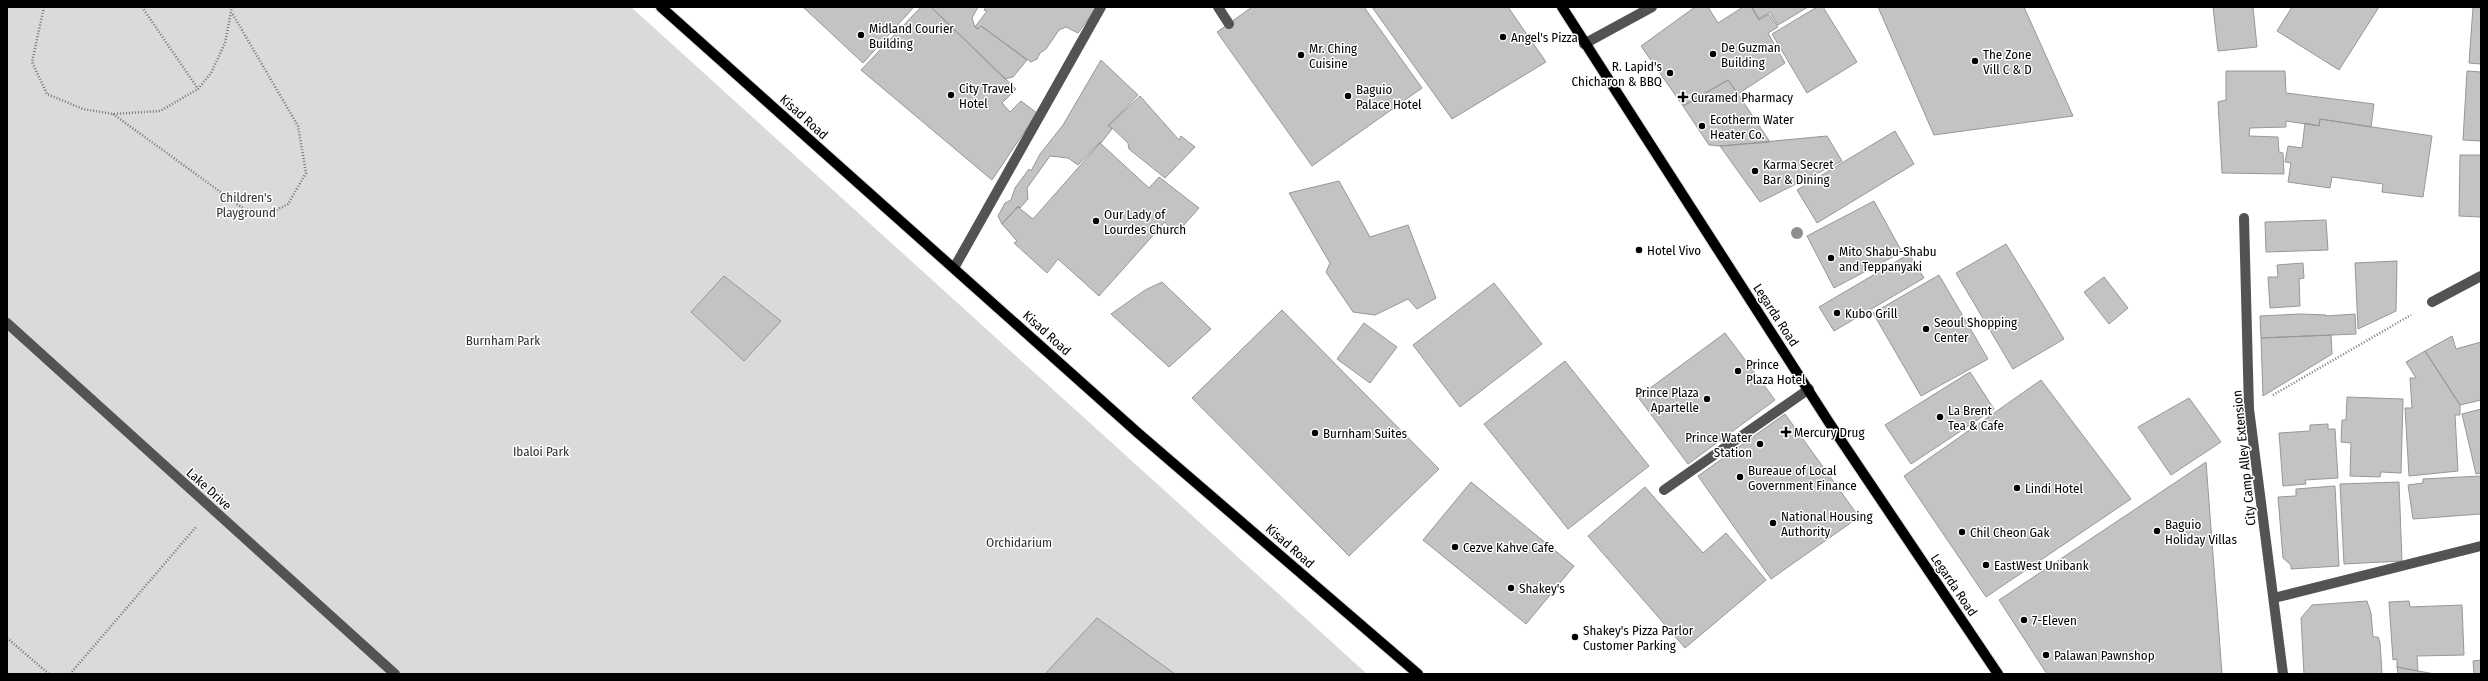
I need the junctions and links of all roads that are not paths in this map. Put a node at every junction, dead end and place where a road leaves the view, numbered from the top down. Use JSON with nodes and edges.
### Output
{"nodes":[{"id":1,"x":661,"y":7,"type":"edge"},
{"id":2,"x":1101,"y":7,"type":"edge"},
{"id":3,"x":1218,"y":7,"type":"edge"},
{"id":4,"x":1562,"y":7,"type":"edge"},
{"id":5,"x":1652,"y":7,"type":"edge"},
{"id":6,"x":1229,"y":24,"type":"dead end"},
{"id":7,"x":1584,"y":44,"type":"junction"},
{"id":8,"x":2244,"y":218,"type":"dead end"},
{"id":9,"x":954,"y":268,"type":"junction"},
{"id":10,"x":2481,"y":276,"type":"edge"},
{"id":11,"x":2432,"y":302,"type":"road end"},
{"id":12,"x":7,"y":323,"type":"edge"},
{"id":13,"x":1809,"y":390,"type":"junction"},
{"id":14,"x":1664,"y":490,"type":"dead end"},
{"id":15,"x":2481,"y":546,"type":"edge"},
{"id":16,"x":2274,"y":598,"type":"junction"},
{"id":17,"x":394,"y":674,"type":"edge"},
{"id":18,"x":1418,"y":674,"type":"edge"},
{"id":19,"x":1998,"y":674,"type":"edge"},
{"id":20,"x":2283,"y":674,"type":"edge"}],
"edges":[{"from":1,"to":9,"type":"main road","name":"Kisad Road"},
{"from":2,"to":9,"type":"street"},
{"from":3,"to":6,"type":"street"},
{"from":4,"to":7,"type":"main road","name":"Legarda Road"},
{"from":5,"to":7,"type":"street"},
{"from":7,"to":13,"type":"main road","name":"Legarda Road"},
{"from":8,"to":16,"type":"street","name":"City Camp Alley Extension"},
{"from":9,"to":18,"type":"main road","name":"Kisad Road"},
{"from":10,"to":11,"type":"street"},
{"from":12,"to":17,"type":"street","name":"Lake Drive"},
{"from":13,"to":14,"type":"street"},
{"from":13,"to":19,"type":"main road","name":"Legarda Road"},
{"from":15,"to":16,"type":"street"},
{"from":16,"to":20,"type":"street","name":"City Camp Alley Extension"}]}
